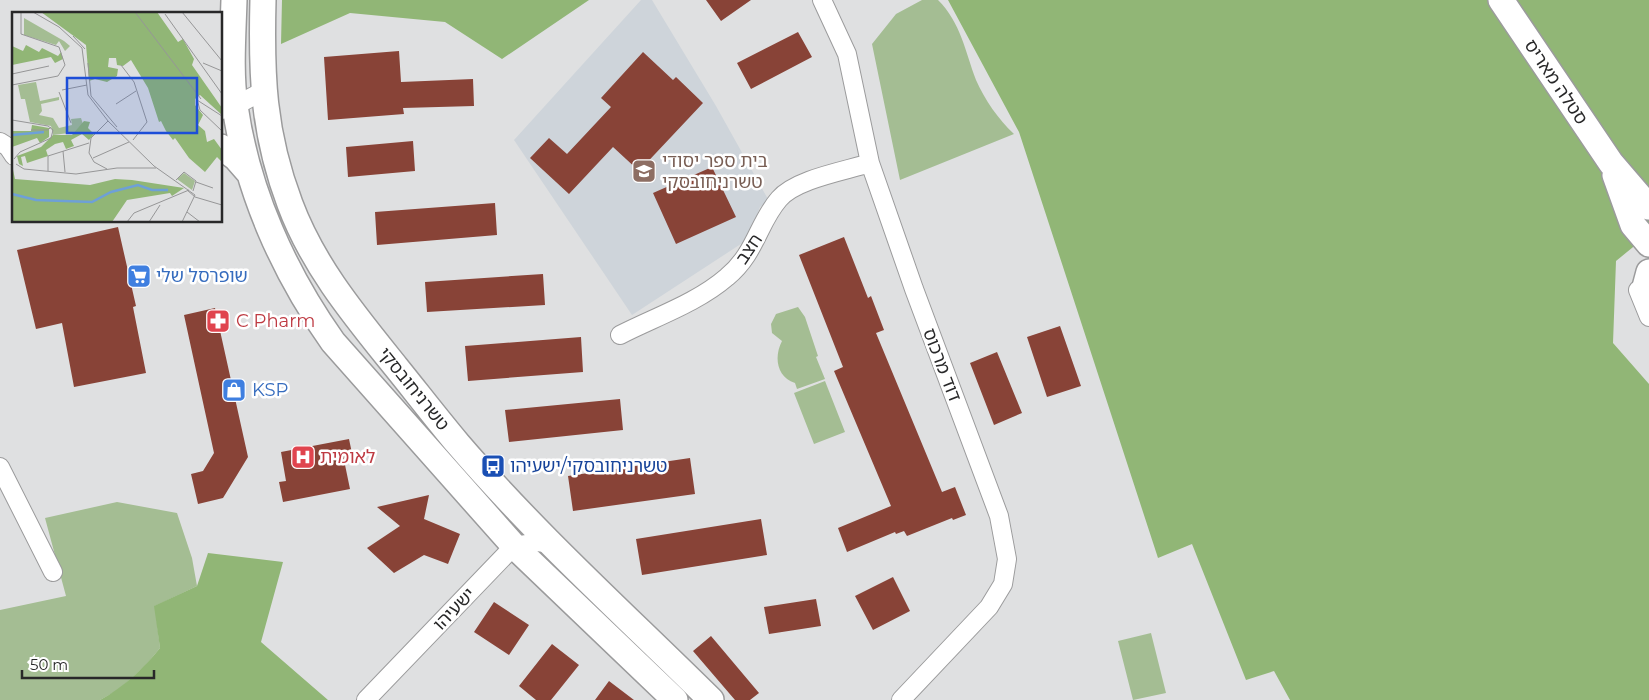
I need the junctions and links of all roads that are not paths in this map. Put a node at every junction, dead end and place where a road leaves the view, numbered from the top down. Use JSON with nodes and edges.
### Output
{"nodes":[{"id":1,"x":262,"y":0,"type":"edge"},
{"id":2,"x":822,"y":0,"type":"edge"},
{"id":3,"x":1500,"y":0,"type":"edge"},
{"id":4,"x":234,"y":4,"type":"edge"},
{"id":5,"x":222,"y":45,"type":"edge"},
{"id":6,"x":263,"y":91,"type":"junction"},
{"id":7,"x":228,"y":99,"type":"edge"},
{"id":8,"x":0,"y":142,"type":"edge"},
{"id":9,"x":222,"y":148,"type":"edge"},
{"id":10,"x":12,"y":153,"type":"edge"},
{"id":11,"x":870,"y":163,"type":"junction"},
{"id":12,"x":1611,"y":163,"type":"junction"},
{"id":13,"x":252,"y":178,"type":"junction"},
{"id":14,"x":1649,"y":207,"type":"edge"},
{"id":15,"x":1649,"y":244,"type":"edge"},
{"id":16,"x":1649,"y":272,"type":"edge"},
{"id":17,"x":1649,"y":299,"type":"edge"},
{"id":18,"x":1649,"y":317,"type":"edge"},
{"id":19,"x":620,"y":335,"type":"dead end"},
{"id":20,"x":0,"y":467,"type":"edge"},
{"id":21,"x":554,"y":544,"type":"junction"},
{"id":22,"x":514,"y":546,"type":"junction"},
{"id":23,"x":53,"y":572,"type":"dead end"},
{"id":24,"x":366,"y":700,"type":"edge"},
{"id":25,"x":675,"y":700,"type":"edge"},
{"id":26,"x":711,"y":700,"type":"edge"},
{"id":27,"x":901,"y":700,"type":"edge"}],
"edges":[{"from":1,"to":6,"type":"street","name":"טשרניחובסקי"},
{"from":2,"to":11,"type":"street","name":"דוד מרכוס"},
{"from":3,"to":12,"type":"street","name":"סטלה מאריס"},
{"from":4,"to":5,"type":"street"},
{"from":4,"to":7,"type":"street","name":"טשרניחובסקי"},
{"from":6,"to":7,"type":"street"},
{"from":6,"to":21,"type":"street","name":"טשרניחובסקי"},
{"from":7,"to":13,"type":"street","name":"טשרניחובסקי"},
{"from":8,"to":10,"type":"street"},
{"from":9,"to":13,"type":"street"},
{"from":11,"to":19,"type":"street","name":"חצב"},
{"from":11,"to":27,"type":"street","name":"דוד מרכוס"},
{"from":12,"to":14,"type":"street","name":"סטלה מאריס"},
{"from":12,"to":15,"type":"street","name":"סטלה מאריס"},
{"from":13,"to":22,"type":"street","name":"טשרניחובסקי"},
{"from":16,"to":17,"type":"street"},
{"from":16,"to":18,"type":"street"},
{"from":20,"to":23,"type":"street"},
{"from":21,"to":22,"type":"street"},
{"from":21,"to":26,"type":"street","name":"טשרניחובסקי"},
{"from":22,"to":24,"type":"street","name":"ישעיהו"},
{"from":22,"to":25,"type":"street","name":"טשרניחובסקי"}]}
